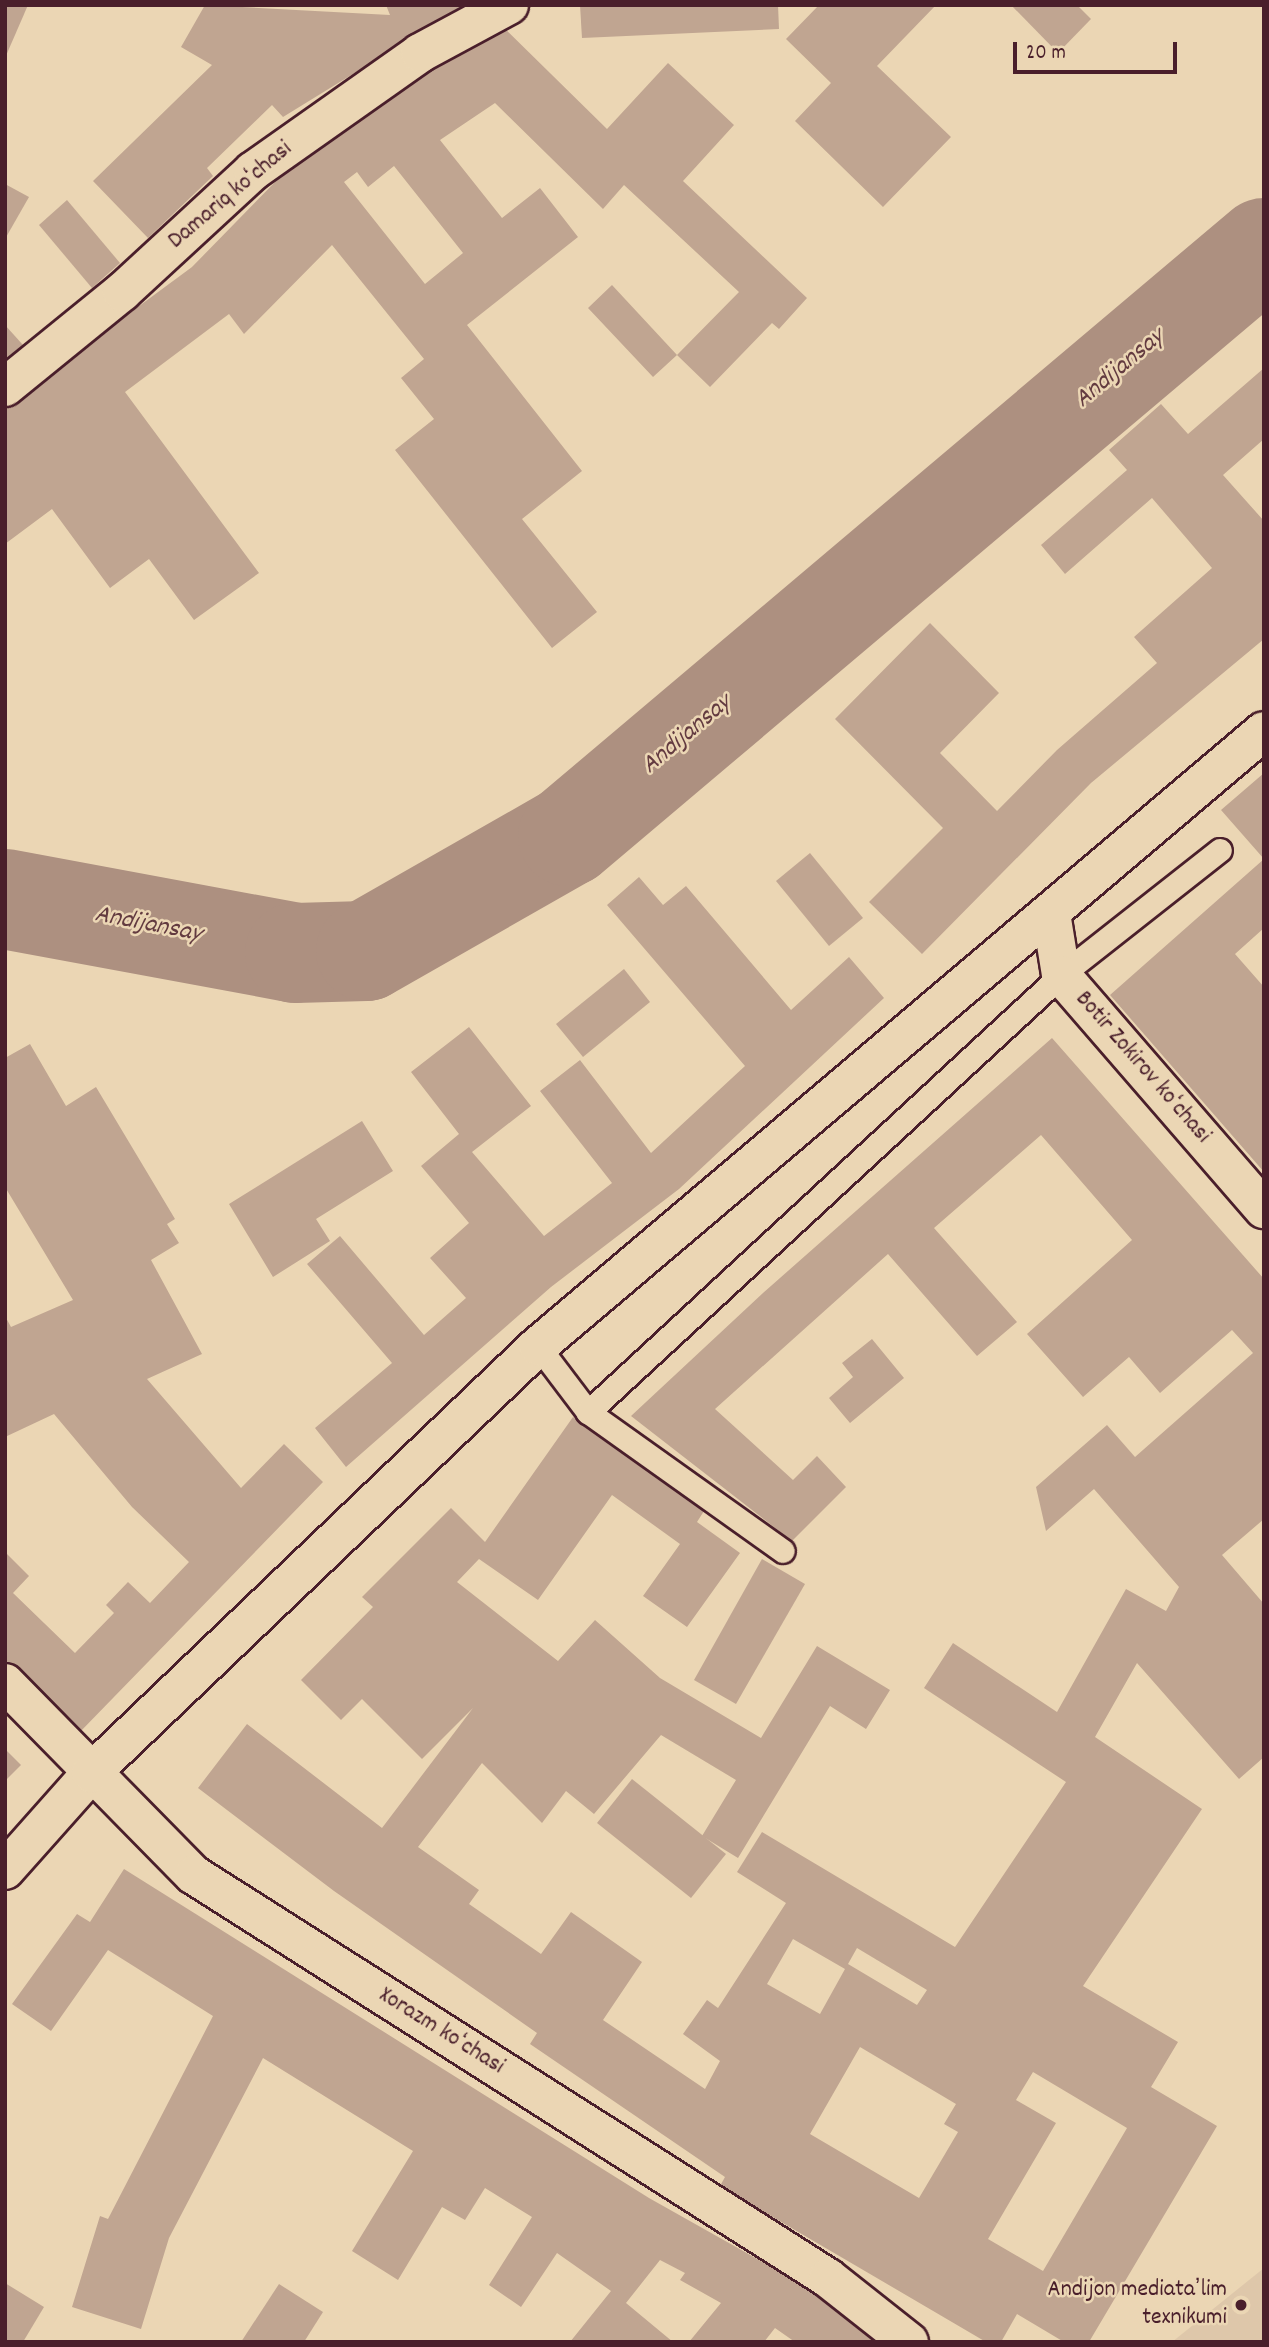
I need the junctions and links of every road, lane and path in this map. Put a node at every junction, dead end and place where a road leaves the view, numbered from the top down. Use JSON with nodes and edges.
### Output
{"nodes":[{"id":1,"x":509,"y":5,"type":"edge"},
{"id":2,"x":5,"y":387,"type":"edge"},
{"id":3,"x":1264,"y":731,"type":"edge"},
{"id":4,"x":1220,"y":850,"type":"dead end"},
{"id":5,"x":1051,"y":913,"type":"junction"},
{"id":6,"x":1061,"y":975,"type":"junction"},
{"id":7,"x":1264,"y":1209,"type":"edge"},
{"id":8,"x":538,"y":1346,"type":"junction"},
{"id":9,"x":588,"y":1412,"type":"junction"},
{"id":10,"x":783,"y":1551,"type":"dead end"},
{"id":11,"x":5,"y":1682,"type":"edge"},
{"id":12,"x":91,"y":1773,"type":"junction"},
{"id":13,"x":5,"y":1870,"type":"edge"},
{"id":14,"x":909,"y":2342,"type":"edge"}],
"edges":[{"from":1,"to":2,"type":"street","name":"Damariq koʻchasi"},
{"from":3,"to":5,"type":"street"},
{"from":4,"to":6,"type":"lane"},
{"from":5,"to":6,"type":"street","name":"Botir Zokirov koʻchasi"},
{"from":5,"to":8,"type":"street"},
{"from":6,"to":7,"type":"street","name":"Botir Zokirov koʻchasi"},
{"from":6,"to":9,"type":"lane"},
{"from":8,"to":9,"type":"lane"},
{"from":8,"to":12,"type":"street"},
{"from":9,"to":10,"type":"lane"},
{"from":11,"to":12,"type":"street","name":"Xorazm koʻchasi"},
{"from":12,"to":13,"type":"street"},
{"from":12,"to":14,"type":"street","name":"Xorazm koʻchasi"}]}
